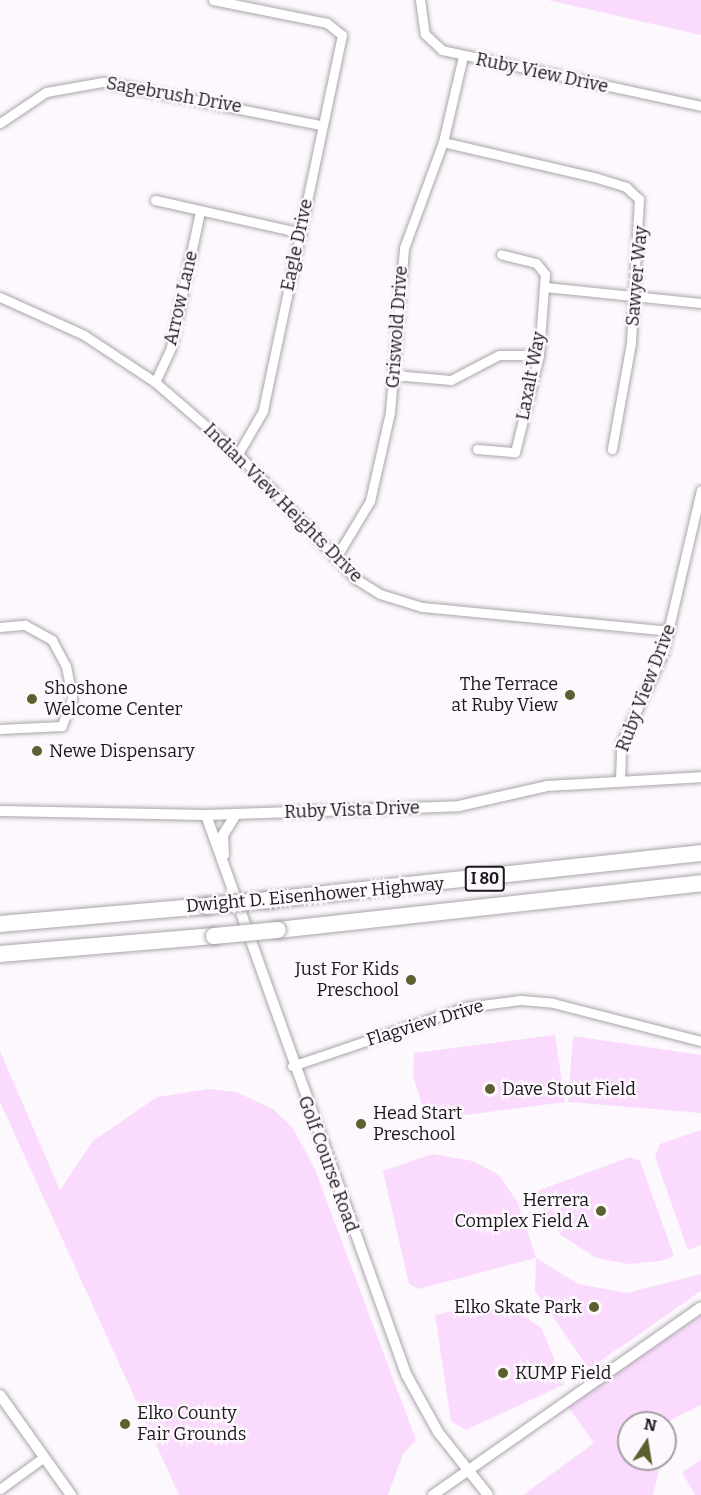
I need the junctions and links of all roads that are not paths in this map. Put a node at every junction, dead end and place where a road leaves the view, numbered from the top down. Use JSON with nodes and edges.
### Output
{"nodes":[{"id":1,"x":213,"y":0,"type":"edge"},
{"id":2,"x":420,"y":0,"type":"edge"},
{"id":3,"x":464,"y":56,"type":"junction"},
{"id":4,"x":701,"y":106,"type":"edge"},
{"id":5,"x":0,"y":123,"type":"edge"},
{"id":6,"x":321,"y":125,"type":"junction"},
{"id":7,"x":443,"y":142,"type":"junction"},
{"id":8,"x":155,"y":200,"type":"dead end"},
{"id":9,"x":200,"y":212,"type":"junction"},
{"id":10,"x":301,"y":233,"type":"junction"},
{"id":11,"x":501,"y":254,"type":"dead end"},
{"id":12,"x":545,"y":287,"type":"junction"},
{"id":13,"x":0,"y":297,"type":"edge"},
{"id":14,"x":635,"y":297,"type":"junction"},
{"id":15,"x":701,"y":303,"type":"edge"},
{"id":16,"x":539,"y":355,"type":"junction"},
{"id":17,"x":394,"y":375,"type":"junction"},
{"id":18,"x":155,"y":382,"type":"junction"},
{"id":19,"x":477,"y":449,"type":"dead end"},
{"id":20,"x":612,"y":449,"type":"dead end"},
{"id":21,"x":238,"y":454,"type":"junction"},
{"id":22,"x":701,"y":490,"type":"edge"},
{"id":23,"x":335,"y":559,"type":"junction"},
{"id":24,"x":0,"y":627,"type":"edge"},
{"id":25,"x":669,"y":631,"type":"junction"},
{"id":26,"x":0,"y":729,"type":"edge"},
{"id":27,"x":701,"y":777,"type":"edge"},
{"id":28,"x":620,"y":780,"type":"junction"},
{"id":29,"x":0,"y":811,"type":"edge"},
{"id":30,"x":236,"y":814,"type":"junction"},
{"id":31,"x":206,"y":815,"type":"junction"},
{"id":32,"x":701,"y":853,"type":"edge"},
{"id":33,"x":701,"y":883,"type":"edge"},
{"id":34,"x":231,"y":894,"type":"junction"},
{"id":35,"x":0,"y":924,"type":"edge"},
{"id":36,"x":0,"y":954,"type":"edge"},
{"id":37,"x":701,"y":1041,"type":"edge"},
{"id":38,"x":292,"y":1066,"type":"junction"},
{"id":39,"x":701,"y":1307,"type":"edge"},
{"id":40,"x":0,"y":1395,"type":"edge"},
{"id":41,"x":44,"y":1457,"type":"junction"},
{"id":42,"x":468,"y":1469,"type":"junction"},
{"id":43,"x":0,"y":1489,"type":"edge"},
{"id":44,"x":71,"y":1495,"type":"edge"},
{"id":45,"x":433,"y":1495,"type":"edge"},
{"id":46,"x":488,"y":1495,"type":"edge"}],
"edges":[{"from":1,"to":6,"type":"street","name":"Eagle Drive"},
{"from":2,"to":3,"type":"street","name":"Ruby View Drive"},
{"from":3,"to":4,"type":"street","name":"Ruby View Drive"},
{"from":3,"to":7,"type":"street","name":"Griswold Drive"},
{"from":5,"to":6,"type":"street","name":"Sagebrush Drive"},
{"from":6,"to":10,"type":"street","name":"Eagle Drive"},
{"from":7,"to":14,"type":"street","name":"Sawyer Way"},
{"from":7,"to":17,"type":"street","name":"Griswold Drive"},
{"from":8,"to":9,"type":"street"},
{"from":9,"to":10,"type":"street"},
{"from":9,"to":18,"type":"street","name":"Arrow Lane"},
{"from":10,"to":21,"type":"street","name":"Eagle Drive"},
{"from":11,"to":12,"type":"street"},
{"from":12,"to":14,"type":"street"},
{"from":12,"to":16,"type":"street","name":"Laxalt Way"},
{"from":13,"to":18,"type":"street","name":"Indian View Heights Drive"},
{"from":14,"to":15,"type":"street"},
{"from":14,"to":20,"type":"street","name":"Sawyer Way"},
{"from":16,"to":17,"type":"street"},
{"from":16,"to":19,"type":"street","name":"Laxalt Way"},
{"from":17,"to":23,"type":"street","name":"Griswold Drive"},
{"from":18,"to":21,"type":"street","name":"Indian View Heights Drive"},
{"from":21,"to":23,"type":"street","name":"Indian View Heights Drive"},
{"from":22,"to":25,"type":"street","name":"Ruby View Drive"},
{"from":23,"to":25,"type":"street","name":"Indian View Heights Drive"},
{"from":24,"to":26,"type":"street"},
{"from":25,"to":28,"type":"street","name":"Ruby View Drive"},
{"from":27,"to":28,"type":"street","name":"Ruby Vista Drive"},
{"from":28,"to":30,"type":"street","name":"Ruby Vista Drive"},
{"from":29,"to":31,"type":"street","name":"Ruby Vista Drive"},
{"from":30,"to":31,"type":"street","name":"Ruby Vista Drive"},
{"from":30,"to":34,"type":"street"},
{"from":31,"to":34,"type":"street","name":"Golf Course Road"},
{"from":32,"to":35,"type":"highway","name":"Dwight D. Eisenhower Highway","number":"I 80","bridge":true},
{"from":33,"to":36,"type":"highway","name":"Dwight D. Eisenhower Highway","number":"I 80","bridge":true},
{"from":34,"to":38,"type":"street","name":"Golf Course Road"},
{"from":37,"to":38,"type":"street","name":"Flagview Drive"},
{"from":38,"to":42,"type":"street","name":"Golf Course Road"},
{"from":39,"to":42,"type":"street"},
{"from":40,"to":41,"type":"street"},
{"from":41,"to":43,"type":"street"},
{"from":41,"to":44,"type":"street"},
{"from":42,"to":45,"type":"street"},
{"from":42,"to":46,"type":"street","name":"Golf Course Road"}]}
